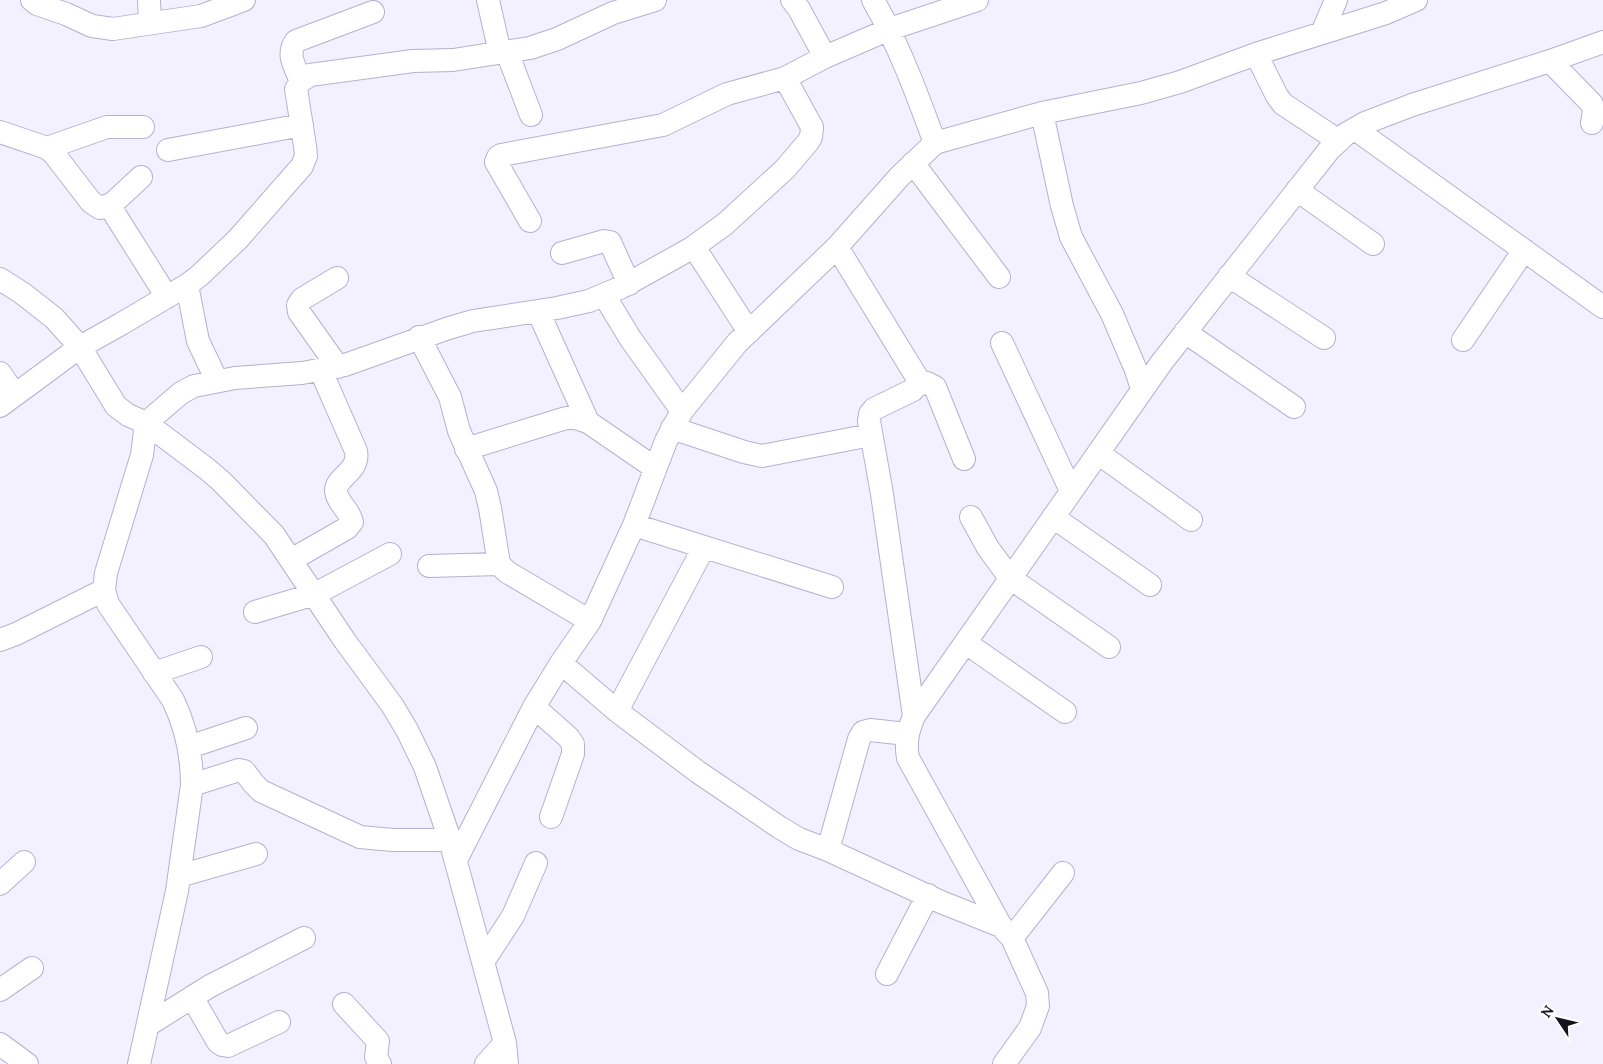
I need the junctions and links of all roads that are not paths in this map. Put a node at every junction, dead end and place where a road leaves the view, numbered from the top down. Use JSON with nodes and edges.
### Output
{"nodes":[{"id":1,"x":32,"y":0,"type":"edge"},
{"id":2,"x":149,"y":0,"type":"edge"},
{"id":3,"x":244,"y":0,"type":"edge"},
{"id":4,"x":488,"y":0,"type":"edge"},
{"id":5,"x":655,"y":0,"type":"edge"},
{"id":6,"x":792,"y":0,"type":"edge"},
{"id":7,"x":873,"y":0,"type":"edge"},
{"id":8,"x":977,"y":0,"type":"edge"},
{"id":9,"x":1336,"y":0,"type":"edge"},
{"id":10,"x":1416,"y":0,"type":"edge"},
{"id":11,"x":373,"y":12,"type":"dead end"},
{"id":12,"x":150,"y":23,"type":"junction"},
{"id":13,"x":890,"y":29,"type":"junction"},
{"id":14,"x":1322,"y":33,"type":"junction"},
{"id":15,"x":1603,"y":42,"type":"edge"},
{"id":16,"x":504,"y":53,"type":"junction"},
{"id":17,"x":1256,"y":54,"type":"junction"},
{"id":18,"x":825,"y":57,"type":"junction"},
{"id":19,"x":1550,"y":61,"type":"junction"},
{"id":20,"x":785,"y":78,"type":"junction"},
{"id":21,"x":301,"y":80,"type":"junction"},
{"id":22,"x":1042,"y":113,"type":"junction"},
{"id":23,"x":531,"y":115,"type":"dead end"},
{"id":24,"x":1592,"y":123,"type":"dead end"},
{"id":25,"x":302,"y":125,"type":"junction"},
{"id":26,"x":142,"y":127,"type":"dead end"},
{"id":27,"x":0,"y":132,"type":"edge"},
{"id":28,"x":1347,"y":135,"type":"junction"},
{"id":29,"x":935,"y":143,"type":"junction"},
{"id":30,"x":47,"y":148,"type":"junction"},
{"id":31,"x":168,"y":150,"type":"dead end"},
{"id":32,"x":913,"y":163,"type":"junction"},
{"id":33,"x":141,"y":177,"type":"dead end"},
{"id":34,"x":1297,"y":190,"type":"junction"},
{"id":35,"x":109,"y":205,"type":"junction"},
{"id":36,"x":530,"y":221,"type":"dead end"},
{"id":37,"x":1373,"y":244,"type":"dead end"},
{"id":38,"x":694,"y":247,"type":"junction"},
{"id":39,"x":837,"y":247,"type":"junction"},
{"id":40,"x":1524,"y":250,"type":"junction"},
{"id":41,"x":562,"y":253,"type":"dead end"},
{"id":42,"x":1229,"y":276,"type":"junction"},
{"id":43,"x":999,"y":277,"type":"dead end"},
{"id":44,"x":337,"y":278,"type":"dead end"},
{"id":45,"x":0,"y":279,"type":"edge"},
{"id":46,"x":188,"y":284,"type":"junction"},
{"id":47,"x":629,"y":284,"type":"junction"},
{"id":48,"x":604,"y":295,"type":"junction"},
{"id":49,"x":167,"y":297,"type":"junction"},
{"id":50,"x":1603,"y":307,"type":"edge"},
{"id":51,"x":538,"y":311,"type":"junction"},
{"id":52,"x":749,"y":332,"type":"junction"},
{"id":53,"x":1185,"y":332,"type":"junction"},
{"id":54,"x":419,"y":338,"type":"junction"},
{"id":55,"x":1324,"y":338,"type":"dead end"},
{"id":56,"x":1463,"y":340,"type":"dead end"},
{"id":57,"x":1002,"y":344,"type":"dead end"},
{"id":58,"x":80,"y":347,"type":"junction"},
{"id":59,"x":330,"y":369,"type":"junction"},
{"id":60,"x":0,"y":373,"type":"edge"},
{"id":61,"x":217,"y":381,"type":"junction"},
{"id":62,"x":917,"y":385,"type":"junction"},
{"id":63,"x":1142,"y":389,"type":"junction"},
{"id":64,"x":8,"y":401,"type":"edge"},
{"id":65,"x":1294,"y":406,"type":"dead end"},
{"id":66,"x":677,"y":420,"type":"junction"},
{"id":67,"x":588,"y":422,"type":"junction"},
{"id":68,"x":146,"y":423,"type":"junction"},
{"id":69,"x":871,"y":435,"type":"junction"},
{"id":70,"x":466,"y":449,"type":"junction"},
{"id":71,"x":1098,"y":452,"type":"junction"},
{"id":72,"x":964,"y":459,"type":"dead end"},
{"id":73,"x":655,"y":468,"type":"junction"},
{"id":74,"x":1071,"y":491,"type":"junction"},
{"id":75,"x":971,"y":517,"type":"dead end"},
{"id":76,"x":1053,"y":517,"type":"junction"},
{"id":77,"x":1191,"y":520,"type":"dead end"},
{"id":78,"x":634,"y":525,"type":"junction"},
{"id":79,"x":704,"y":547,"type":"junction"},
{"id":80,"x":390,"y":554,"type":"dead end"},
{"id":81,"x":291,"y":560,"type":"junction"},
{"id":82,"x":499,"y":564,"type":"junction"},
{"id":83,"x":429,"y":566,"type":"dead end"},
{"id":84,"x":1010,"y":578,"type":"junction"},
{"id":85,"x":1150,"y":585,"type":"dead end"},
{"id":86,"x":832,"y":587,"type":"dead end"},
{"id":87,"x":104,"y":590,"type":"junction"},
{"id":88,"x":315,"y":594,"type":"junction"},
{"id":89,"x":255,"y":612,"type":"dead end"},
{"id":90,"x":590,"y":621,"type":"junction"},
{"id":91,"x":0,"y":640,"type":"edge"},
{"id":92,"x":966,"y":643,"type":"junction"},
{"id":93,"x":1109,"y":647,"type":"dead end"},
{"id":94,"x":201,"y":657,"type":"dead end"},
{"id":95,"x":561,"y":663,"type":"junction"},
{"id":96,"x":154,"y":673,"type":"junction"},
{"id":97,"x":534,"y":707,"type":"junction"},
{"id":98,"x":617,"y":711,"type":"junction"},
{"id":99,"x":1064,"y":712,"type":"dead end"},
{"id":100,"x":911,"y":725,"type":"junction"},
{"id":101,"x":246,"y":728,"type":"dead end"},
{"id":102,"x":189,"y":747,"type":"junction"},
{"id":103,"x":192,"y":785,"type":"junction"},
{"id":104,"x":551,"y":818,"type":"dead end"},
{"id":105,"x":453,"y":850,"type":"junction"},
{"id":106,"x":828,"y":850,"type":"junction"},
{"id":107,"x":256,"y":854,"type":"dead end"},
{"id":108,"x":24,"y":862,"type":"dead end"},
{"id":109,"x":536,"y":863,"type":"dead end"},
{"id":110,"x":1063,"y":873,"type":"dead end"},
{"id":111,"x":179,"y":876,"type":"junction"},
{"id":112,"x":0,"y":884,"type":"edge"},
{"id":113,"x":928,"y":895,"type":"junction"},
{"id":114,"x":1006,"y":932,"type":"junction"},
{"id":115,"x":304,"y":938,"type":"dead end"},
{"id":116,"x":483,"y":962,"type":"junction"},
{"id":117,"x":32,"y":968,"type":"dead end"},
{"id":118,"x":887,"y":974,"type":"dead end"},
{"id":119,"x":0,"y":990,"type":"edge"},
{"id":120,"x":192,"y":997,"type":"junction"},
{"id":121,"x":344,"y":1004,"type":"dead end"},
{"id":122,"x":279,"y":1022,"type":"dead end"},
{"id":123,"x":148,"y":1025,"type":"junction"},
{"id":124,"x":0,"y":1044,"type":"edge"},
{"id":125,"x":506,"y":1053,"type":"edge"},
{"id":126,"x":27,"y":1064,"type":"edge"},
{"id":127,"x":139,"y":1064,"type":"edge"},
{"id":128,"x":380,"y":1064,"type":"edge"},
{"id":129,"x":486,"y":1064,"type":"edge"},
{"id":130,"x":1004,"y":1064,"type":"edge"}],
"edges":[{"from":1,"to":12,"type":"street"},
{"from":2,"to":12,"type":"street"},
{"from":3,"to":12,"type":"street"},
{"from":4,"to":16,"type":"street"},
{"from":5,"to":16,"type":"street"},
{"from":6,"to":18,"type":"street"},
{"from":7,"to":13,"type":"street"},
{"from":8,"to":13,"type":"street"},
{"from":9,"to":14,"type":"street"},
{"from":10,"to":14,"type":"street"},
{"from":11,"to":21,"type":"street"},
{"from":13,"to":18,"type":"street"},
{"from":13,"to":29,"type":"street"},
{"from":14,"to":17,"type":"street"},
{"from":15,"to":19,"type":"street"},
{"from":16,"to":21,"type":"street"},
{"from":16,"to":23,"type":"street"},
{"from":17,"to":22,"type":"street"},
{"from":17,"to":28,"type":"street"},
{"from":18,"to":20,"type":"street"},
{"from":19,"to":24,"type":"street"},
{"from":19,"to":28,"type":"street"},
{"from":20,"to":36,"type":"street"},
{"from":20,"to":38,"type":"street"},
{"from":21,"to":25,"type":"street"},
{"from":22,"to":29,"type":"street"},
{"from":22,"to":63,"type":"street"},
{"from":25,"to":31,"type":"street"},
{"from":25,"to":46,"type":"street"},
{"from":26,"to":30,"type":"street"},
{"from":27,"to":30,"type":"street"},
{"from":28,"to":34,"type":"street"},
{"from":28,"to":40,"type":"street"},
{"from":29,"to":32,"type":"street"},
{"from":30,"to":35,"type":"street"},
{"from":32,"to":39,"type":"street"},
{"from":32,"to":43,"type":"street"},
{"from":33,"to":35,"type":"street"},
{"from":34,"to":37,"type":"street"},
{"from":34,"to":42,"type":"street"},
{"from":35,"to":49,"type":"street"},
{"from":38,"to":47,"type":"street"},
{"from":38,"to":52,"type":"street"},
{"from":39,"to":52,"type":"street"},
{"from":39,"to":62,"type":"street"},
{"from":40,"to":50,"type":"street"},
{"from":40,"to":56,"type":"street"},
{"from":41,"to":47,"type":"street"},
{"from":42,"to":53,"type":"street"},
{"from":42,"to":55,"type":"street"},
{"from":44,"to":59,"type":"street"},
{"from":45,"to":58,"type":"street"},
{"from":46,"to":49,"type":"street"},
{"from":46,"to":61,"type":"street"},
{"from":47,"to":48,"type":"street"},
{"from":48,"to":51,"type":"street"},
{"from":48,"to":66,"type":"street"},
{"from":49,"to":58,"type":"street"},
{"from":51,"to":54,"type":"street"},
{"from":51,"to":67,"type":"street"},
{"from":52,"to":66,"type":"street"},
{"from":53,"to":63,"type":"street"},
{"from":53,"to":65,"type":"street"},
{"from":54,"to":59,"type":"street"},
{"from":54,"to":70,"type":"street"},
{"from":57,"to":74,"type":"street"},
{"from":58,"to":64,"type":"street"},
{"from":58,"to":68,"type":"street"},
{"from":59,"to":61,"type":"street"},
{"from":59,"to":81,"type":"street"},
{"from":60,"to":64,"type":"street"},
{"from":61,"to":68,"type":"street"},
{"from":62,"to":69,"type":"street"},
{"from":62,"to":72,"type":"street"},
{"from":63,"to":71,"type":"street"},
{"from":66,"to":69,"type":"street"},
{"from":66,"to":73,"type":"street"},
{"from":67,"to":70,"type":"street"},
{"from":67,"to":73,"type":"street"},
{"from":68,"to":81,"type":"street"},
{"from":68,"to":87,"type":"street"},
{"from":69,"to":100,"type":"street"},
{"from":70,"to":82,"type":"street"},
{"from":71,"to":74,"type":"street"},
{"from":71,"to":77,"type":"street"},
{"from":73,"to":78,"type":"street"},
{"from":74,"to":76,"type":"street"},
{"from":75,"to":84,"type":"street"},
{"from":76,"to":84,"type":"street"},
{"from":76,"to":85,"type":"street"},
{"from":78,"to":79,"type":"street"},
{"from":78,"to":90,"type":"street"},
{"from":79,"to":86,"type":"street"},
{"from":79,"to":98,"type":"street"},
{"from":80,"to":88,"type":"street"},
{"from":81,"to":88,"type":"street"},
{"from":82,"to":83,"type":"street"},
{"from":82,"to":90,"type":"street"},
{"from":84,"to":92,"type":"street"},
{"from":84,"to":93,"type":"street"},
{"from":87,"to":91,"type":"street"},
{"from":87,"to":96,"type":"street"},
{"from":88,"to":89,"type":"street"},
{"from":88,"to":105,"type":"street"},
{"from":90,"to":95,"type":"street"},
{"from":92,"to":99,"type":"street"},
{"from":92,"to":100,"type":"street"},
{"from":94,"to":96,"type":"street"},
{"from":95,"to":97,"type":"street"},
{"from":95,"to":98,"type":"street"},
{"from":96,"to":102,"type":"street"},
{"from":97,"to":104,"type":"street"},
{"from":97,"to":105,"type":"street"},
{"from":98,"to":106,"type":"street"},
{"from":100,"to":106,"type":"street"},
{"from":100,"to":114,"type":"street"},
{"from":101,"to":102,"type":"street"},
{"from":102,"to":103,"type":"street"},
{"from":103,"to":105,"type":"street"},
{"from":103,"to":111,"type":"street"},
{"from":105,"to":116,"type":"street"},
{"from":106,"to":113,"type":"street"},
{"from":107,"to":111,"type":"street"},
{"from":108,"to":112,"type":"street"},
{"from":109,"to":116,"type":"street"},
{"from":110,"to":114,"type":"street"},
{"from":111,"to":123,"type":"street"},
{"from":113,"to":114,"type":"street"},
{"from":113,"to":118,"type":"street"},
{"from":114,"to":130,"type":"street"},
{"from":115,"to":120,"type":"street"},
{"from":116,"to":125,"type":"street"},
{"from":117,"to":119,"type":"street"},
{"from":120,"to":122,"type":"street"},
{"from":120,"to":123,"type":"street"},
{"from":121,"to":128,"type":"street"},
{"from":123,"to":127,"type":"street"},
{"from":124,"to":126,"type":"street"},
{"from":125,"to":129,"type":"street"}]}
